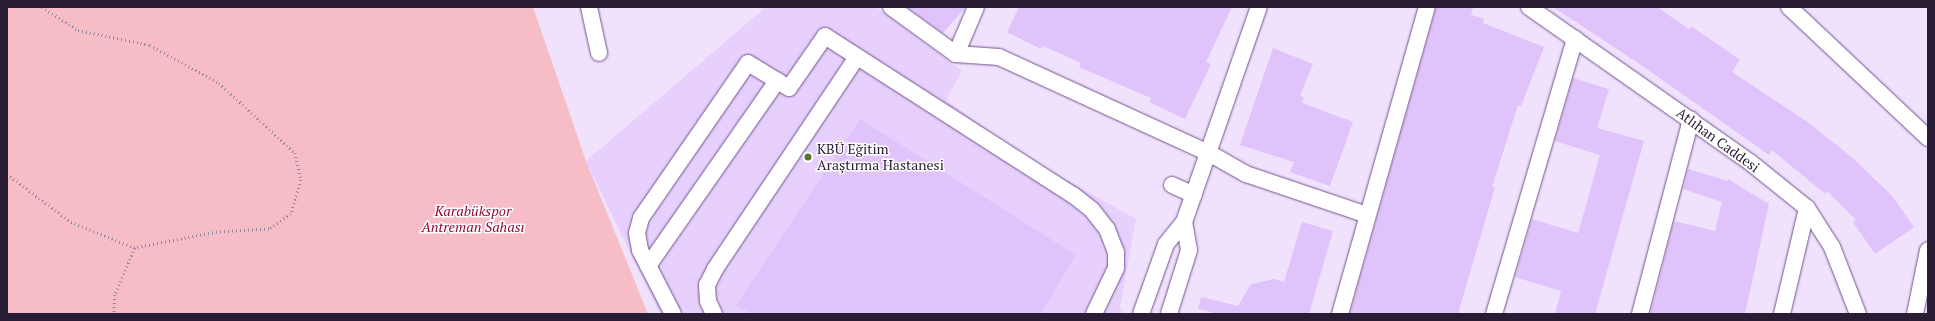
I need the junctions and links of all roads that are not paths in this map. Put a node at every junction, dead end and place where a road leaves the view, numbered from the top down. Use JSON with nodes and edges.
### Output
{"nodes":[{"id":1,"x":589,"y":7,"type":"edge"},
{"id":2,"x":892,"y":7,"type":"edge"},
{"id":3,"x":976,"y":7,"type":"edge"},
{"id":4,"x":1259,"y":7,"type":"edge"},
{"id":5,"x":1427,"y":7,"type":"edge"},
{"id":6,"x":1529,"y":7,"type":"edge"},
{"id":7,"x":1789,"y":7,"type":"edge"},
{"id":8,"x":1575,"y":39,"type":"junction"},
{"id":9,"x":599,"y":53,"type":"dead end"},
{"id":10,"x":956,"y":54,"type":"junction"},
{"id":11,"x":856,"y":57,"type":"junction"},
{"id":12,"x":777,"y":81,"type":"junction"},
{"id":13,"x":1691,"y":120,"type":"junction"},
{"id":14,"x":1928,"y":138,"type":"edge"},
{"id":15,"x":1928,"y":145,"type":"edge"},
{"id":16,"x":1210,"y":153,"type":"junction"},
{"id":17,"x":1172,"y":185,"type":"dead end"},
{"id":18,"x":1194,"y":195,"type":"junction"},
{"id":19,"x":1807,"y":208,"type":"junction"},
{"id":20,"x":1367,"y":215,"type":"junction"},
{"id":21,"x":1184,"y":222,"type":"junction"},
{"id":22,"x":1928,"y":250,"type":"edge"},
{"id":23,"x":648,"y":266,"type":"junction"},
{"id":24,"x":673,"y":314,"type":"edge"},
{"id":25,"x":714,"y":314,"type":"edge"},
{"id":26,"x":1094,"y":314,"type":"edge"},
{"id":27,"x":1141,"y":314,"type":"edge"},
{"id":28,"x":1169,"y":314,"type":"edge"},
{"id":29,"x":1340,"y":314,"type":"edge"},
{"id":30,"x":1494,"y":314,"type":"edge"},
{"id":31,"x":1640,"y":314,"type":"edge"},
{"id":32,"x":1782,"y":314,"type":"edge"},
{"id":33,"x":1858,"y":314,"type":"edge"},
{"id":34,"x":1915,"y":314,"type":"edge"}],
"edges":[{"from":1,"to":9,"type":"street"},
{"from":2,"to":10,"type":"street"},
{"from":3,"to":10,"type":"street"},
{"from":4,"to":16,"type":"street"},
{"from":5,"to":20,"type":"street"},
{"from":6,"to":8,"type":"street","name":"Atlıhan Caddesi"},
{"from":7,"to":14,"type":"street"},
{"from":8,"to":13,"type":"street","name":"Atlıhan Caddesi"},
{"from":8,"to":30,"type":"street"},
{"from":10,"to":16,"type":"street"},
{"from":11,"to":12,"type":"street"},
{"from":11,"to":25,"type":"street"},
{"from":11,"to":26,"type":"street"},
{"from":12,"to":23,"type":"street"},
{"from":12,"to":23,"type":"street"},
{"from":13,"to":19,"type":"street","name":"Atlıhan Caddesi"},
{"from":13,"to":31,"type":"street"},
{"from":14,"to":15,"type":"street"},
{"from":16,"to":18,"type":"street"},
{"from":16,"to":20,"type":"street"},
{"from":17,"to":18,"type":"street"},
{"from":18,"to":21,"type":"street"},
{"from":19,"to":32,"type":"street"},
{"from":19,"to":33,"type":"street","name":"Atlıhan Caddesi"},
{"from":20,"to":29,"type":"street"},
{"from":21,"to":27,"type":"street"},
{"from":21,"to":28,"type":"street"},
{"from":22,"to":34,"type":"street"},
{"from":23,"to":24,"type":"street"}]}
